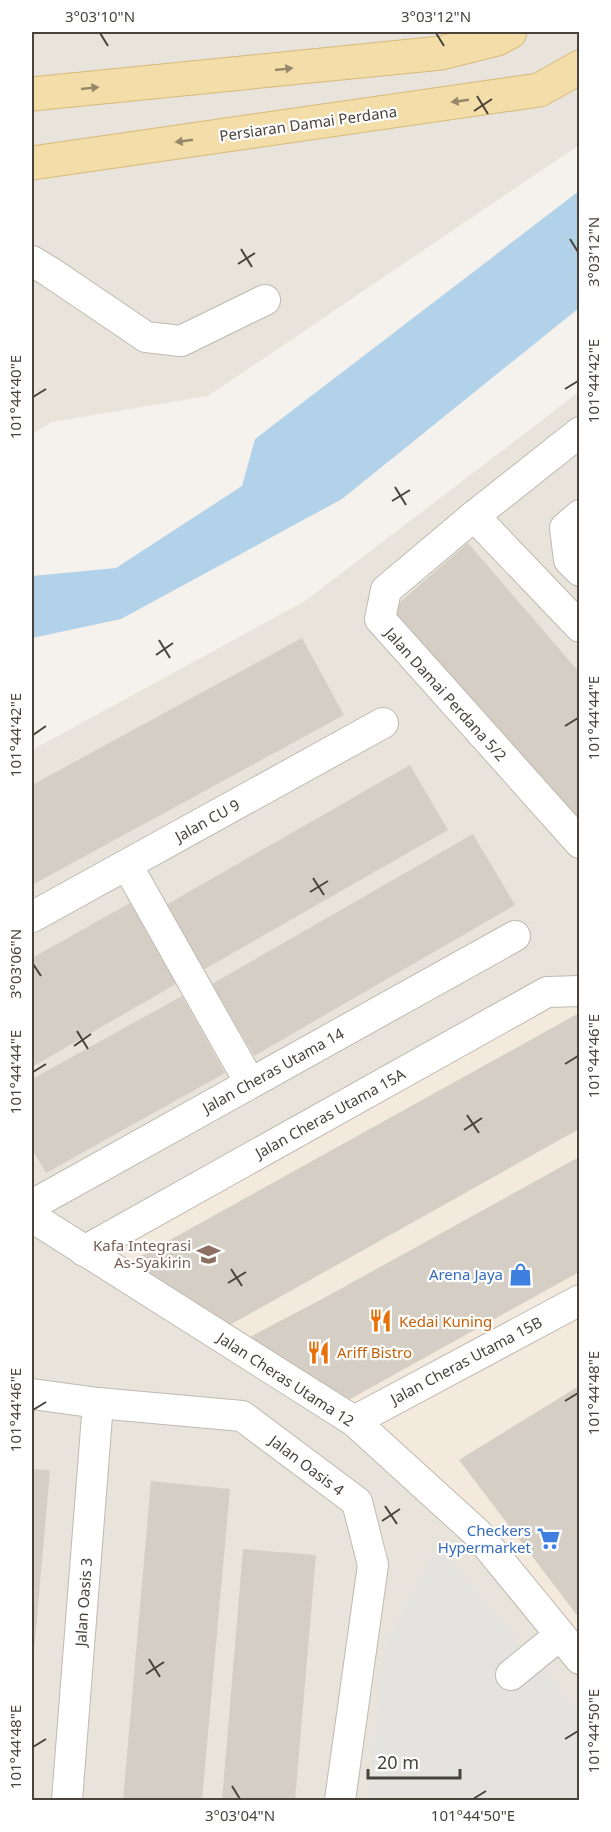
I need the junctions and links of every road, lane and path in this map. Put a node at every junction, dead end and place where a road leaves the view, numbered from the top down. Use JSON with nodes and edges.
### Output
{"nodes":[{"id":1,"x":510,"y":32,"type":"edge"},
{"id":2,"x":458,"y":40,"type":"edge"},
{"id":3,"x":579,"y":67,"type":"edge"},
{"id":4,"x":32,"y":94,"type":"edge"},
{"id":5,"x":32,"y":163,"type":"edge"},
{"id":6,"x":32,"y":261,"type":"edge"},
{"id":7,"x":265,"y":300,"type":"dead end"},
{"id":8,"x":579,"y":432,"type":"edge"},
{"id":9,"x":579,"y":515,"type":"edge"},
{"id":10,"x":474,"y":516,"type":"junction"},
{"id":11,"x":579,"y":571,"type":"edge"},
{"id":12,"x":579,"y":627,"type":"edge"},
{"id":13,"x":383,"y":723,"type":"dead end"},
{"id":14,"x":579,"y":843,"type":"edge"},
{"id":15,"x":127,"y":865,"type":"junction"},
{"id":16,"x":32,"y":917,"type":"edge"},
{"id":17,"x":515,"y":936,"type":"dead end"},
{"id":18,"x":579,"y":991,"type":"edge"},
{"id":19,"x":250,"y":1083,"type":"junction"},
{"id":20,"x":32,"y":1206,"type":"edge"},
{"id":21,"x":32,"y":1217,"type":"edge"},
{"id":22,"x":84,"y":1251,"type":"junction"},
{"id":23,"x":579,"y":1300,"type":"edge"},
{"id":24,"x":32,"y":1394,"type":"edge"},
{"id":25,"x":98,"y":1403,"type":"junction"},
{"id":26,"x":354,"y":1421,"type":"junction"},
{"id":27,"x":560,"y":1635,"type":"junction"},
{"id":28,"x":579,"y":1659,"type":"edge"},
{"id":29,"x":511,"y":1675,"type":"dead end"},
{"id":30,"x":67,"y":1800,"type":"edge"},
{"id":31,"x":340,"y":1800,"type":"edge"}],
"edges":[{"from":1,"to":2,"type":"main road"},
{"from":4,"to":2,"type":"main road","one_way":true},
{"from":3,"to":5,"type":"main road","name":"Persiaran Damai Perdana","one_way":true},
{"from":6,"to":7,"type":"street"},
{"from":8,"to":10,"type":"street","name":"Jalan Damai Perdana 5/2"},
{"from":9,"to":11,"type":"street"},
{"from":10,"to":12,"type":"street"},
{"from":10,"to":14,"type":"street","name":"Jalan Damai Perdana 5/2"},
{"from":13,"to":15,"type":"street","name":"Jalan CU 9"},
{"from":15,"to":16,"type":"street","name":"Jalan CU 9"},
{"from":15,"to":19,"type":"street"},
{"from":17,"to":19,"type":"street","name":"Jalan Cheras Utama 14"},
{"from":18,"to":22,"type":"street","name":"Jalan Cheras Utama 15A"},
{"from":19,"to":20,"type":"street","name":"Jalan Cheras Utama 14"},
{"from":21,"to":22,"type":"street","name":"Jalan Cheras Utama 12"},
{"from":22,"to":26,"type":"street","name":"Jalan Cheras Utama 12"},
{"from":23,"to":26,"type":"street","name":"Jalan Cheras Utama 15B"},
{"from":24,"to":25,"type":"street","name":"Jalan Oasis 4"},
{"from":25,"to":30,"type":"street","name":"Jalan Oasis 3"},
{"from":25,"to":31,"type":"street","name":"Jalan Oasis 4"},
{"from":26,"to":27,"type":"street","name":"Jalan Cheras Utama 12"},
{"from":27,"to":28,"type":"street","name":"Jalan Cheras Utama 12"},
{"from":27,"to":29,"type":"street"}]}
